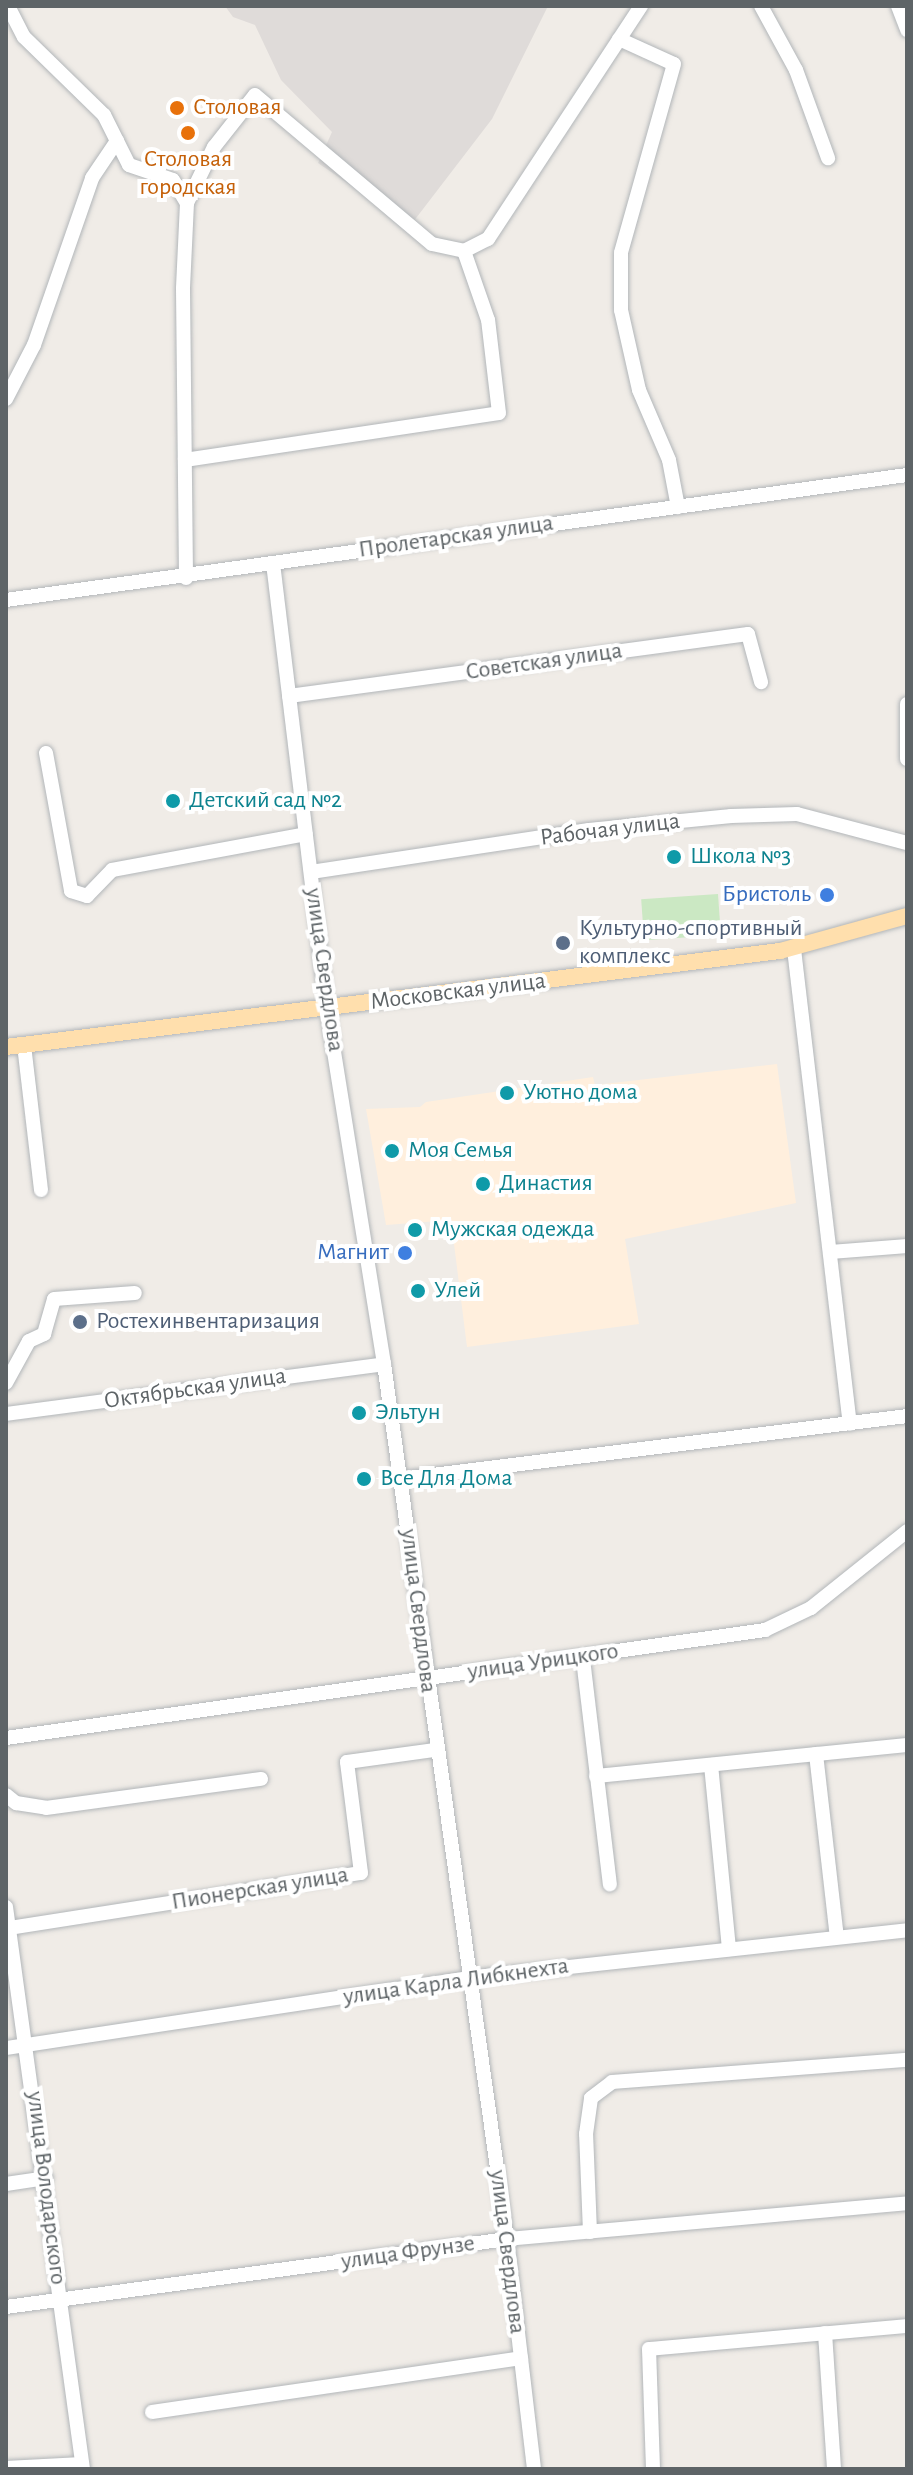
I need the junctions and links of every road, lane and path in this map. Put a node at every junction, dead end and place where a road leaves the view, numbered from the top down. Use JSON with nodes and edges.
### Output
{"nodes":[{"id":1,"x":8,"y":6,"type":"edge"},
{"id":2,"x":641,"y":6,"type":"edge"},
{"id":3,"x":761,"y":6,"type":"edge"},
{"id":4,"x":898,"y":6,"type":"edge"},
{"id":5,"x":907,"y":30,"type":"edge"},
{"id":6,"x":619,"y":39,"type":"junction"},
{"id":7,"x":117,"y":141,"type":"junction"},
{"id":8,"x":828,"y":158,"type":"dead end"},
{"id":9,"x":187,"y":203,"type":"junction"},
{"id":10,"x":464,"y":251,"type":"junction"},
{"id":11,"x":6,"y":399,"type":"edge"},
{"id":12,"x":185,"y":460,"type":"junction"},
{"id":13,"x":907,"y":475,"type":"edge"},
{"id":14,"x":678,"y":507,"type":"junction"},
{"id":15,"x":273,"y":563,"type":"junction"},
{"id":16,"x":186,"y":578,"type":"junction"},
{"id":17,"x":6,"y":600,"type":"edge"},
{"id":18,"x":761,"y":682,"type":"dead end"},
{"id":19,"x":289,"y":696,"type":"junction"},
{"id":20,"x":907,"y":704,"type":"edge"},
{"id":21,"x":46,"y":753,"type":"dead end"},
{"id":22,"x":907,"y":759,"type":"edge"},
{"id":23,"x":306,"y":834,"type":"junction"},
{"id":24,"x":907,"y":843,"type":"edge"},
{"id":25,"x":311,"y":872,"type":"junction"},
{"id":26,"x":906,"y":920,"type":"edge"},
{"id":27,"x":794,"y":949,"type":"junction"},
{"id":28,"x":327,"y":1008,"type":"junction"},
{"id":29,"x":24,"y":1045,"type":"junction"},
{"id":30,"x":6,"y":1047,"type":"edge"},
{"id":31,"x":41,"y":1190,"type":"dead end"},
{"id":32,"x":907,"y":1246,"type":"edge"},
{"id":33,"x":831,"y":1252,"type":"junction"},
{"id":34,"x":135,"y":1293,"type":"dead end"},
{"id":35,"x":384,"y":1364,"type":"junction"},
{"id":36,"x":6,"y":1383,"type":"edge"},
{"id":37,"x":6,"y":1414,"type":"edge"},
{"id":38,"x":907,"y":1416,"type":"edge"},
{"id":39,"x":850,"y":1424,"type":"junction"},
{"id":40,"x":400,"y":1479,"type":"junction"},
{"id":41,"x":907,"y":1531,"type":"edge"},
{"id":42,"x":583,"y":1659,"type":"junction"},
{"id":43,"x":427,"y":1679,"type":"junction"},
{"id":44,"x":6,"y":1738,"type":"edge"},
{"id":45,"x":907,"y":1745,"type":"edge"},
{"id":46,"x":435,"y":1750,"type":"junction"},
{"id":47,"x":816,"y":1754,"type":"junction"},
{"id":48,"x":711,"y":1765,"type":"junction"},
{"id":49,"x":596,"y":1776,"type":"junction"},
{"id":50,"x":261,"y":1779,"type":"dead end"},
{"id":51,"x":6,"y":1795,"type":"edge"},
{"id":52,"x":610,"y":1884,"type":"dead end"},
{"id":53,"x":6,"y":1907,"type":"edge"},
{"id":54,"x":9,"y":1928,"type":"junction"},
{"id":55,"x":907,"y":1930,"type":"edge"},
{"id":56,"x":837,"y":1937,"type":"junction"},
{"id":57,"x":729,"y":1949,"type":"junction"},
{"id":58,"x":468,"y":1978,"type":"junction"},
{"id":59,"x":27,"y":2046,"type":"junction"},
{"id":60,"x":6,"y":2048,"type":"edge"},
{"id":61,"x":907,"y":2060,"type":"edge"},
{"id":62,"x":46,"y":2178,"type":"junction"},
{"id":63,"x":6,"y":2184,"type":"edge"},
{"id":64,"x":907,"y":2203,"type":"edge"},
{"id":65,"x":590,"y":2232,"type":"junction"},
{"id":66,"x":507,"y":2239,"type":"junction"},
{"id":67,"x":60,"y":2301,"type":"junction"},
{"id":68,"x":6,"y":2307,"type":"edge"},
{"id":69,"x":907,"y":2326,"type":"edge"},
{"id":70,"x":825,"y":2333,"type":"junction"},
{"id":71,"x":521,"y":2358,"type":"junction"},
{"id":72,"x":152,"y":2412,"type":"dead end"},
{"id":73,"x":82,"y":2467,"type":"edge"},
{"id":74,"x":6,"y":2468,"type":"edge"},
{"id":75,"x":534,"y":2469,"type":"edge"},
{"id":76,"x":653,"y":2469,"type":"edge"},
{"id":77,"x":834,"y":2469,"type":"edge"}],
"edges":[{"from":1,"to":7,"type":"street"},
{"from":2,"to":6,"type":"street"},
{"from":3,"to":8,"type":"street"},
{"from":4,"to":5,"type":"street"},
{"from":6,"to":10,"type":"street"},
{"from":6,"to":14,"type":"street"},
{"from":7,"to":9,"type":"street"},
{"from":7,"to":11,"type":"street"},
{"from":9,"to":10,"type":"street"},
{"from":9,"to":12,"type":"street"},
{"from":10,"to":12,"type":"street"},
{"from":12,"to":16,"type":"street"},
{"from":13,"to":14,"type":"street","name":"Пролетарская улица"},
{"from":14,"to":15,"type":"street","name":"Пролетарская улица"},
{"from":15,"to":16,"type":"street","name":"Пролетарская улица"},
{"from":15,"to":19,"type":"street","name":"улица Свердлова"},
{"from":16,"to":17,"type":"street","name":"Пролетарская улица"},
{"from":18,"to":19,"type":"street","name":"Советская улица"},
{"from":19,"to":23,"type":"street","name":"улица Свердлова"},
{"from":20,"to":22,"type":"street"},
{"from":21,"to":23,"type":"street"},
{"from":23,"to":25,"type":"street","name":"улица Свердлова"},
{"from":24,"to":25,"type":"street","name":"Рабочая улица"},
{"from":25,"to":28,"type":"street","name":"улица Свердлова"},
{"from":26,"to":27,"type":"main road","name":"Московская улица"},
{"from":27,"to":28,"type":"main road","name":"Московская улица"},
{"from":27,"to":33,"type":"street"},
{"from":28,"to":29,"type":"main road","name":"Московская улица"},
{"from":28,"to":35,"type":"street","name":"улица Свердлова"},
{"from":29,"to":30,"type":"main road","name":"Московская улица"},
{"from":29,"to":31,"type":"street"},
{"from":32,"to":33,"type":"street"},
{"from":33,"to":39,"type":"street"},
{"from":34,"to":36,"type":"street"},
{"from":35,"to":37,"type":"street","name":"Октябрьская улица"},
{"from":35,"to":40,"type":"street","name":"улица Свердлова"},
{"from":38,"to":39,"type":"street"},
{"from":39,"to":40,"type":"street"},
{"from":40,"to":43,"type":"street","name":"улица Свердлова"},
{"from":41,"to":42,"type":"street","name":"улица Урицкого"},
{"from":42,"to":43,"type":"street","name":"улица Урицкого"},
{"from":42,"to":49,"type":"street"},
{"from":43,"to":44,"type":"street","name":"улица Урицкого"},
{"from":43,"to":46,"type":"street","name":"улица Свердлова"},
{"from":45,"to":47,"type":"street"},
{"from":46,"to":54,"type":"street","name":"Пионерская улица"},
{"from":46,"to":58,"type":"street","name":"улица Свердлова"},
{"from":47,"to":48,"type":"street"},
{"from":47,"to":56,"type":"street"},
{"from":48,"to":49,"type":"street"},
{"from":48,"to":57,"type":"street"},
{"from":49,"to":52,"type":"street"},
{"from":50,"to":51,"type":"street"},
{"from":53,"to":54,"type":"street","name":"улица Володарского"},
{"from":54,"to":59,"type":"street","name":"улица Володарского"},
{"from":55,"to":56,"type":"street","name":"улица Карла Либкнехта"},
{"from":56,"to":57,"type":"street","name":"улица Карла Либкнехта"},
{"from":57,"to":58,"type":"street","name":"улица Карла Либкнехта"},
{"from":58,"to":59,"type":"street","name":"улица Карла Либкнехта"},
{"from":58,"to":66,"type":"street","name":"улица Свердлова"},
{"from":59,"to":60,"type":"street","name":"улица Карла Либкнехта"},
{"from":59,"to":62,"type":"street","name":"улица Володарского"},
{"from":61,"to":65,"type":"street"},
{"from":62,"to":63,"type":"street"},
{"from":62,"to":67,"type":"street","name":"улица Володарского"},
{"from":64,"to":65,"type":"street","name":"улица Фрунзе"},
{"from":65,"to":66,"type":"street","name":"улица Фрунзе"},
{"from":66,"to":67,"type":"street","name":"улица Фрунзе"},
{"from":66,"to":71,"type":"street","name":"улица Свердлова"},
{"from":67,"to":68,"type":"street","name":"улица Фрунзе"},
{"from":67,"to":73,"type":"street","name":"улица Володарского"},
{"from":69,"to":70,"type":"street"},
{"from":70,"to":76,"type":"street"},
{"from":70,"to":77,"type":"street"},
{"from":71,"to":72,"type":"street"},
{"from":71,"to":75,"type":"street","name":"улица Свердлова"},
{"from":73,"to":74,"type":"street"}]}
